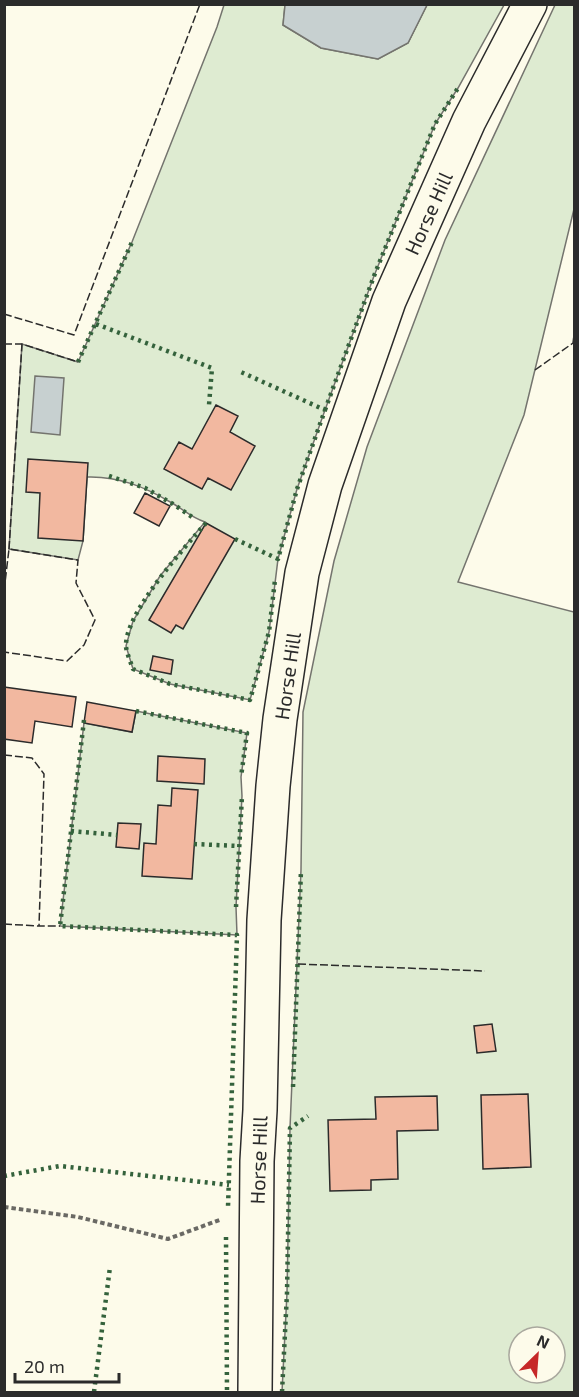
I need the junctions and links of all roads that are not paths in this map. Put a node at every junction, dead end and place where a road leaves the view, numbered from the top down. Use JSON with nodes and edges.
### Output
{"nodes":[{"id":1,"x":530,"y":4,"type":"edge"},
{"id":2,"x":255,"y":1392,"type":"edge"}],
"edges":[{"from":1,"to":2,"type":"street","name":"Horse Hill"}]}
